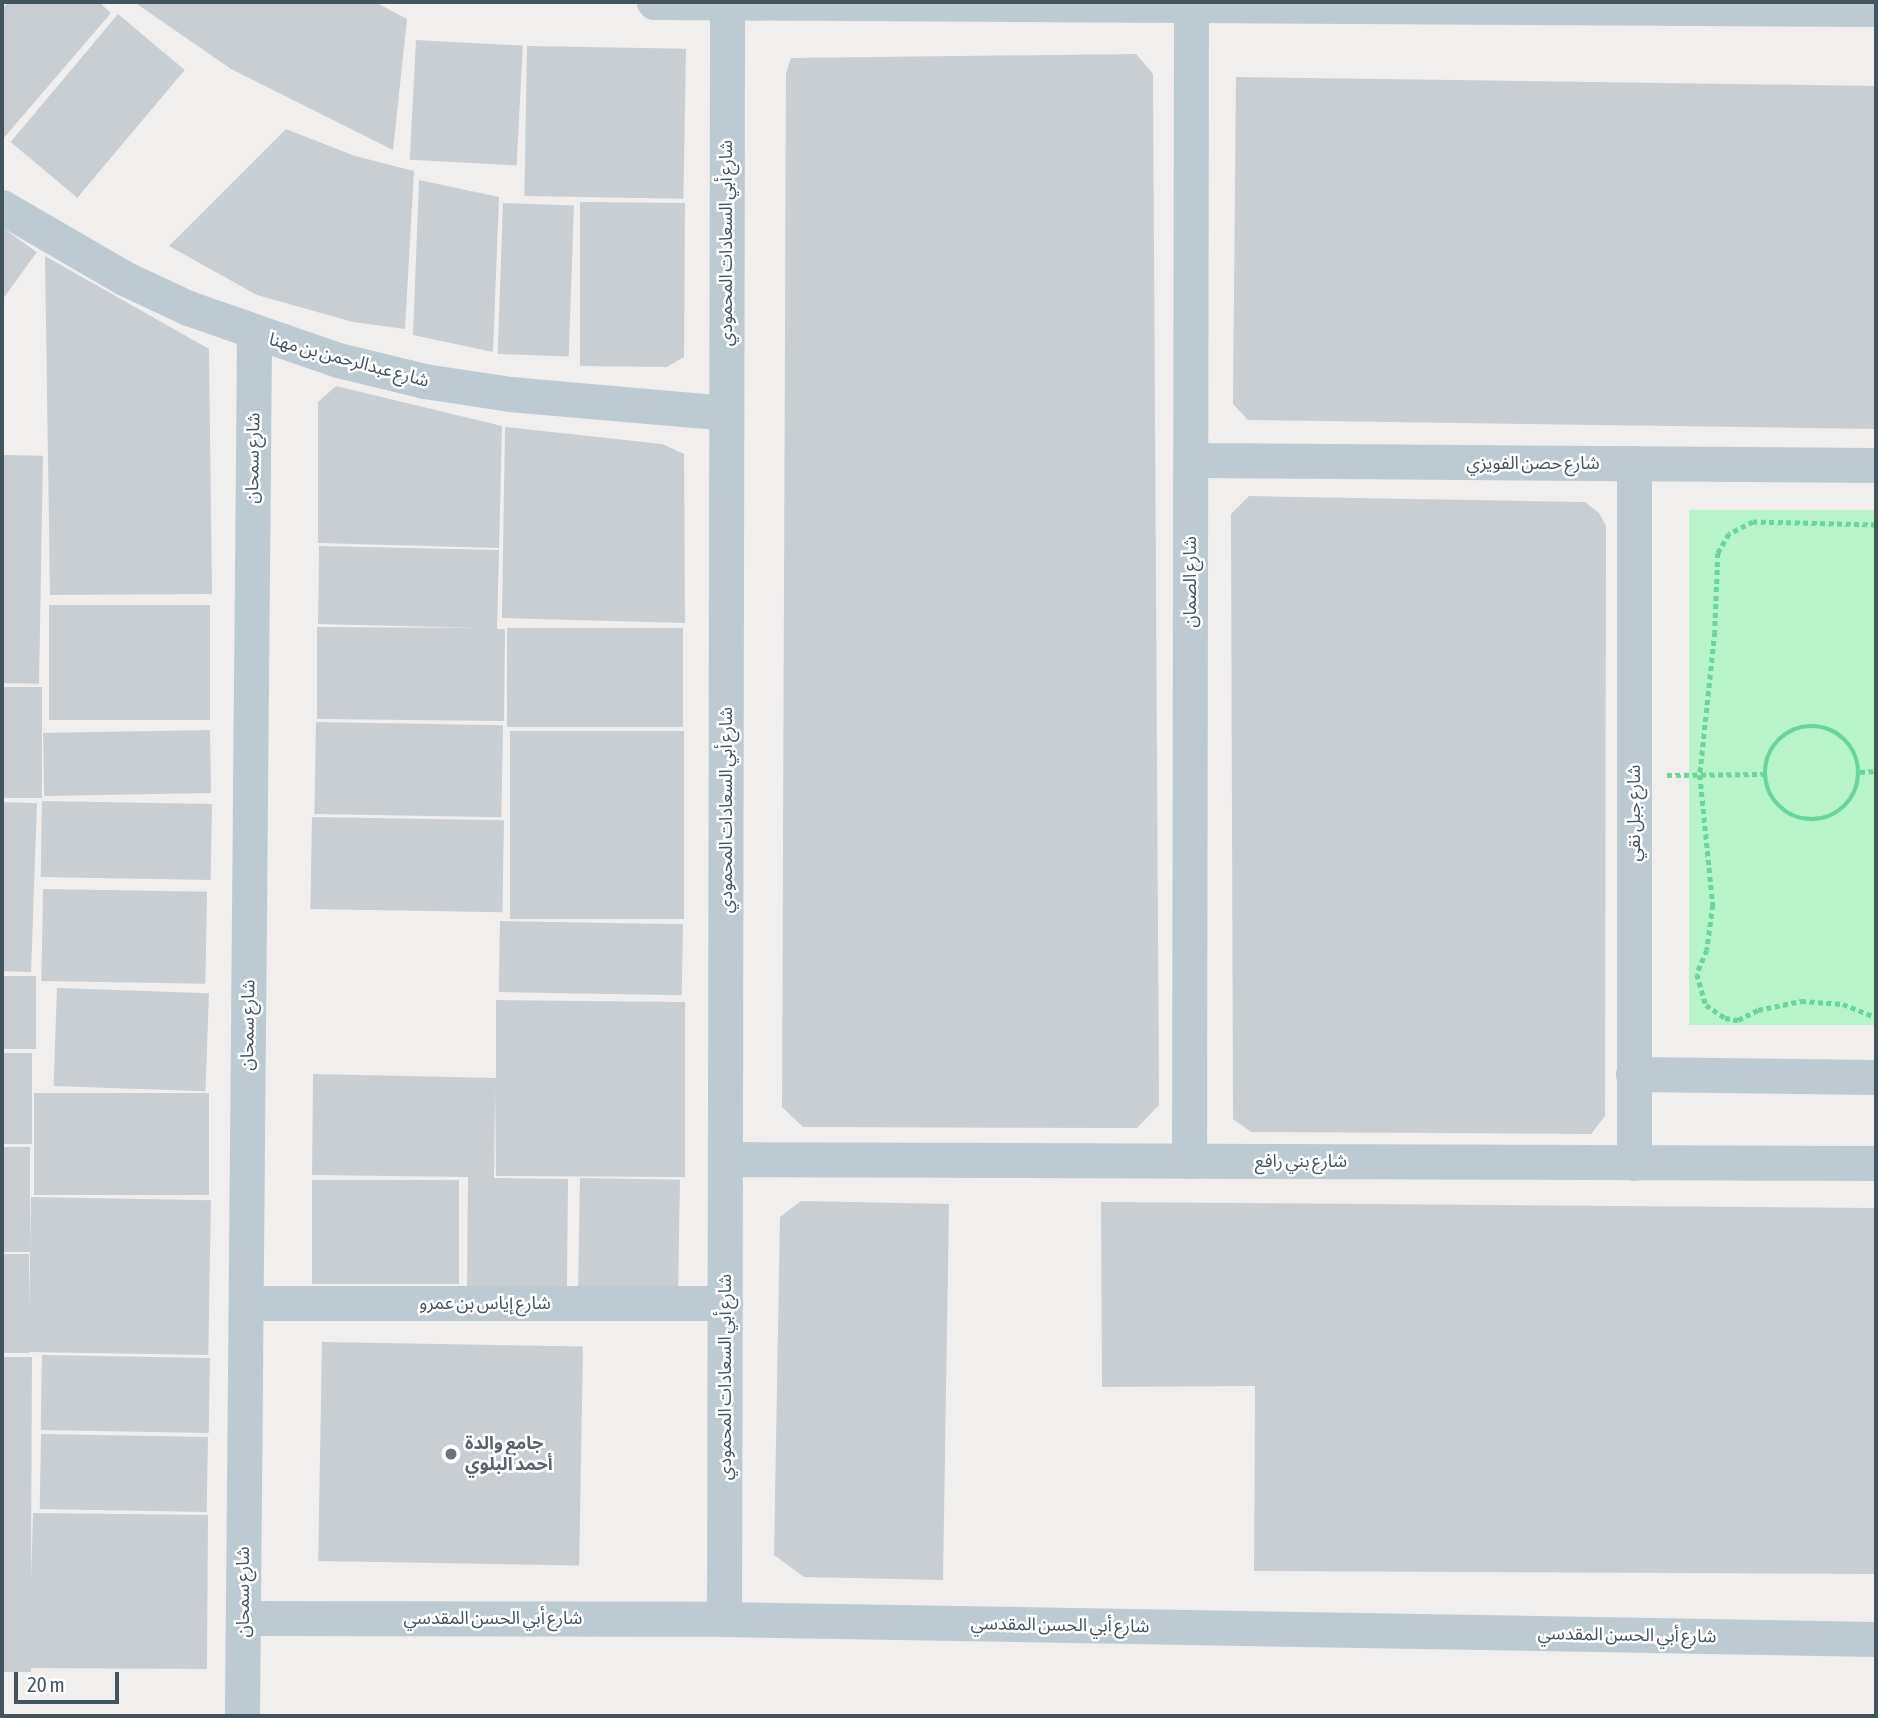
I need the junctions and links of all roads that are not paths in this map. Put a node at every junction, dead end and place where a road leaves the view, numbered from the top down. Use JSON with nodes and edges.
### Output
{"nodes":[{"id":1,"x":654,"y":2,"type":"edge"},
{"id":2,"x":727,"y":2,"type":"edge"},
{"id":3,"x":981,"y":2,"type":"edge"},
{"id":4,"x":1191,"y":4,"type":"junction"},
{"id":5,"x":1876,"y":9,"type":"edge"},
{"id":6,"x":2,"y":207,"type":"edge"},
{"id":7,"x":254,"y":334,"type":"junction"},
{"id":8,"x":726,"y":413,"type":"junction"},
{"id":9,"x":1191,"y":460,"type":"junction"},
{"id":10,"x":1633,"y":463,"type":"junction"},
{"id":11,"x":1876,"y":465,"type":"edge"},
{"id":12,"x":1633,"y":1074,"type":"junction"},
{"id":13,"x":1876,"y":1077,"type":"edge"},
{"id":14,"x":726,"y":1159,"type":"junction"},
{"id":15,"x":1189,"y":1161,"type":"junction"},
{"id":16,"x":1634,"y":1163,"type":"junction"},
{"id":17,"x":1876,"y":1163,"type":"edge"},
{"id":18,"x":246,"y":1303,"type":"junction"},
{"id":19,"x":725,"y":1303,"type":"junction"},
{"id":20,"x":243,"y":1618,"type":"junction"},
{"id":21,"x":724,"y":1619,"type":"junction"},
{"id":22,"x":1876,"y":1639,"type":"edge"},
{"id":23,"x":242,"y":1716,"type":"edge"}],
"edges":[{"from":1,"to":2,"type":"street"},
{"from":2,"to":3,"type":"street"},
{"from":2,"to":8,"type":"street","name":"شارع أبي السعادات المحمودي"},
{"from":3,"to":4,"type":"street"},
{"from":4,"to":5,"type":"street"},
{"from":4,"to":9,"type":"street","name":"شارع الصمان"},
{"from":6,"to":7,"type":"street","name":"شارع عبدالرحمن بن مهنا"},
{"from":7,"to":8,"type":"street","name":"شارع عبدالرحمن بن مهنا"},
{"from":7,"to":18,"type":"street","name":"شارع سمحان"},
{"from":8,"to":14,"type":"street","name":"شارع أبي السعادات المحمودي"},
{"from":9,"to":10,"type":"street","name":"شارع حصن الفويزي"},
{"from":9,"to":15,"type":"street","name":"شارع الصمان"},
{"from":10,"to":11,"type":"street","name":"شارع حصن الفويزي"},
{"from":10,"to":12,"type":"street","name":"شارع جبل نقي"},
{"from":12,"to":13,"type":"street"},
{"from":12,"to":16,"type":"street","name":"شارع جبل نقي"},
{"from":14,"to":15,"type":"street","name":"شارع بني رافع"},
{"from":14,"to":19,"type":"street","name":"شارع أبي السعادات المحمودي"},
{"from":15,"to":16,"type":"street","name":"شارع بني رافع"},
{"from":16,"to":17,"type":"street","name":"شارع بني رافع"},
{"from":18,"to":19,"type":"street","name":"شارع إياس بن عمرو"},
{"from":18,"to":20,"type":"street","name":"شارع سمحان"},
{"from":19,"to":21,"type":"street","name":"شارع أبي السعادات المحمودي"},
{"from":20,"to":21,"type":"street","name":"شارع أبي الحسن المقدسي"},
{"from":20,"to":23,"type":"street","name":"شارع سمحان"},
{"from":21,"to":22,"type":"street","name":"شارع أبي الحسن المقدسي"}]}
